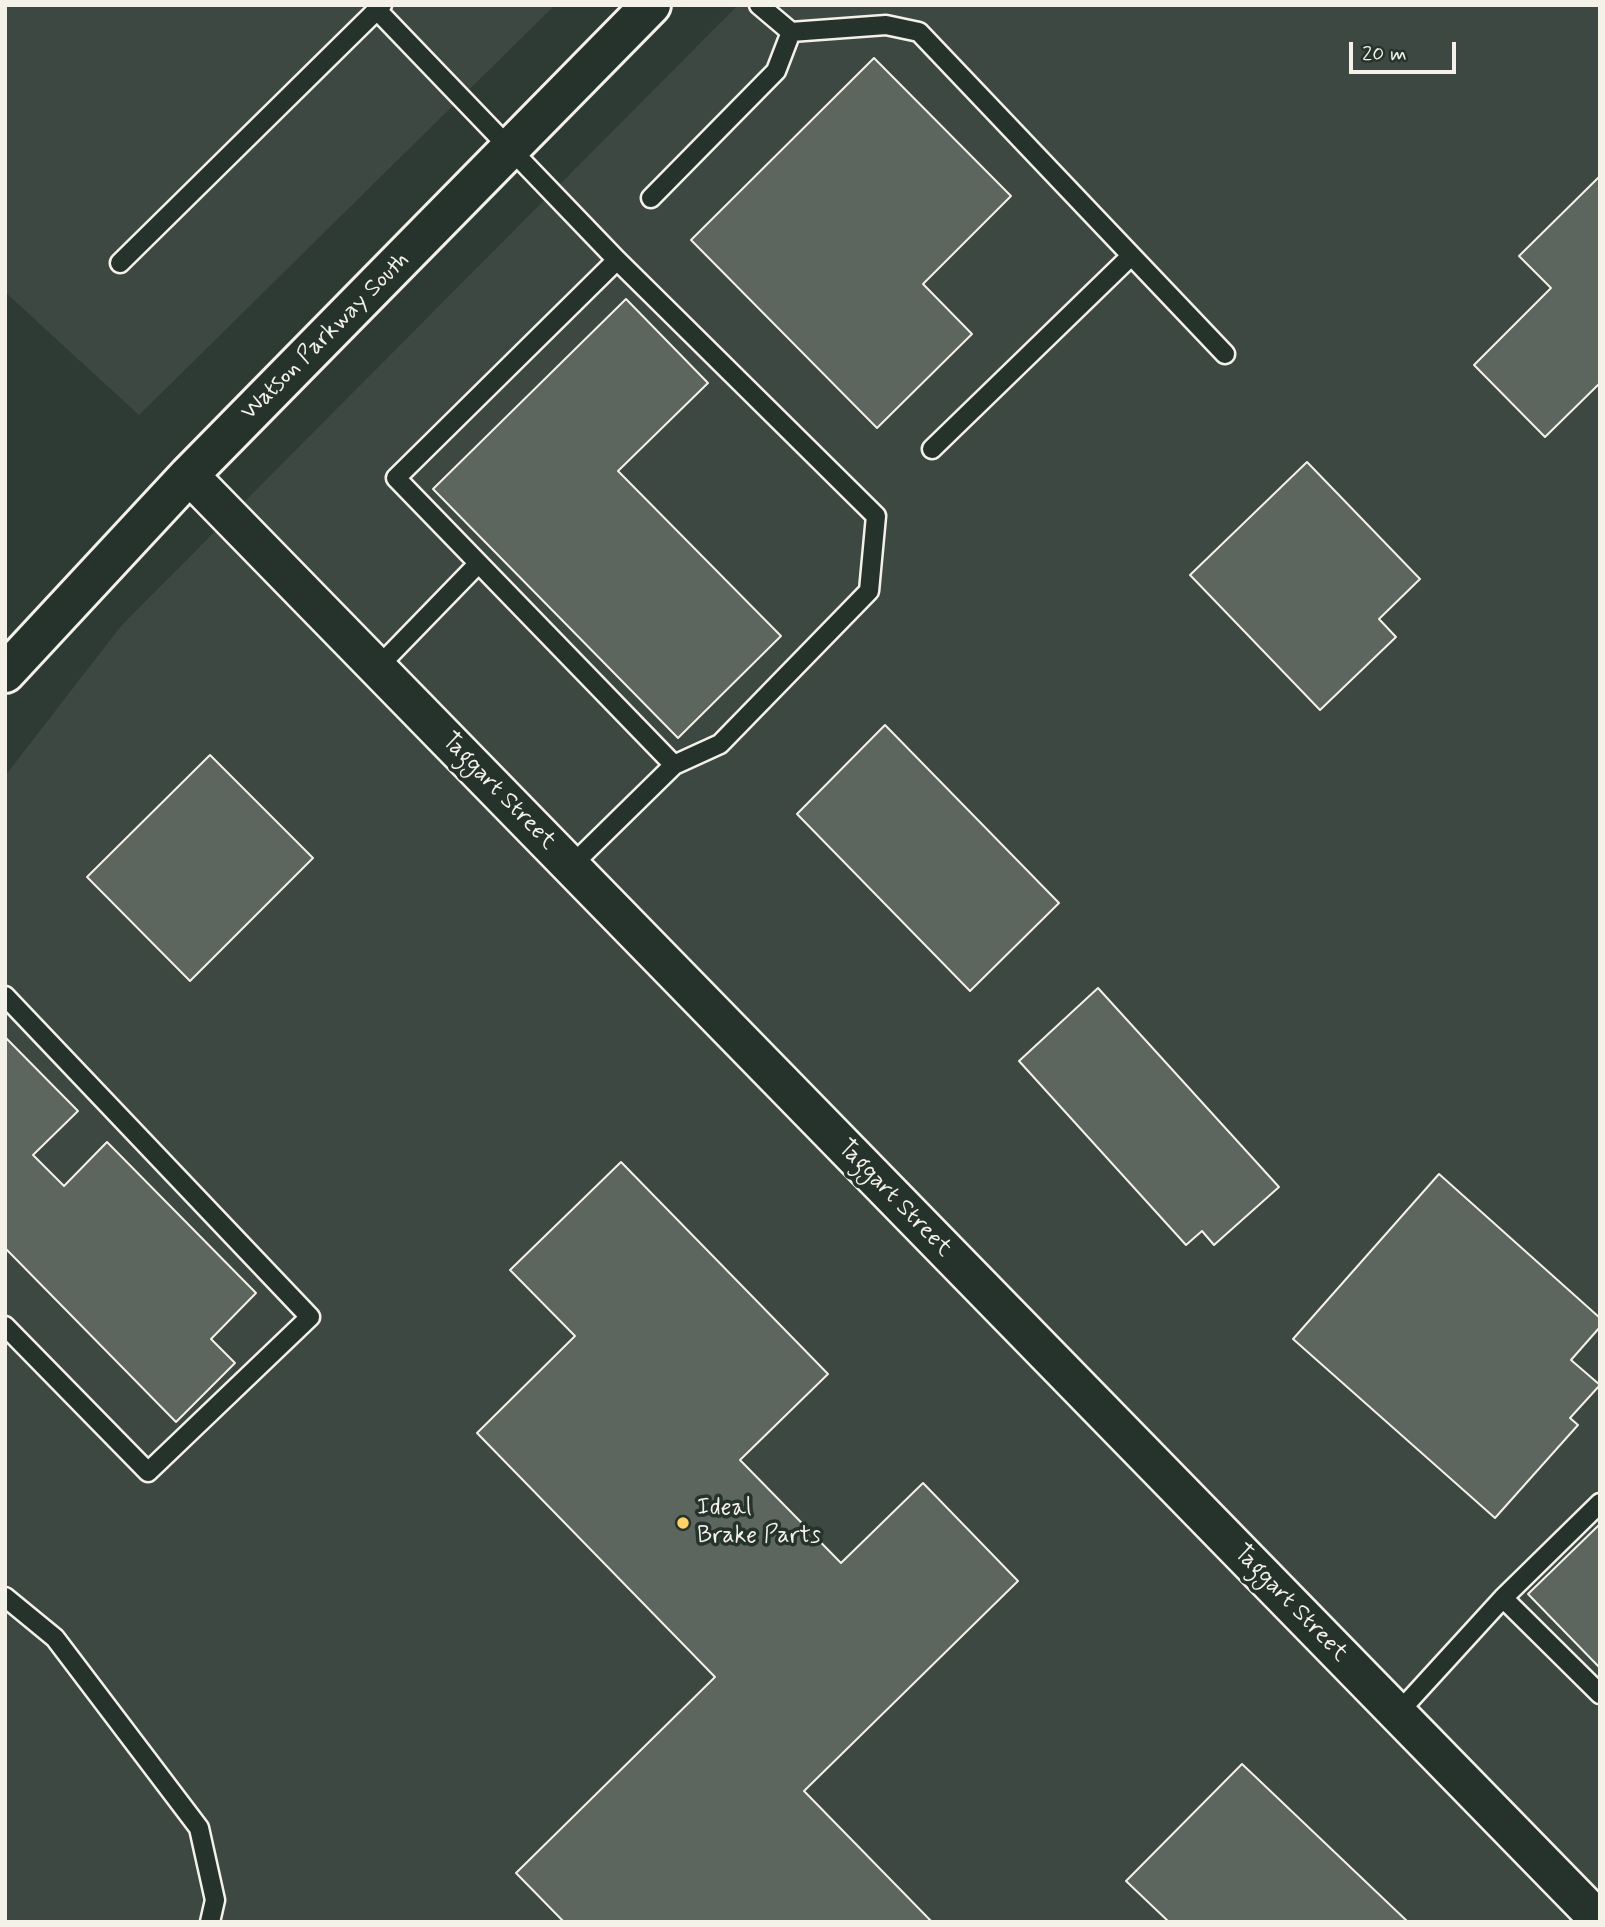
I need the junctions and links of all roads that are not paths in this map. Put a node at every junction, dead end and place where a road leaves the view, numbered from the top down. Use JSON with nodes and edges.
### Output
{"nodes":[{"id":1,"x":651,"y":5,"type":"edge"},
{"id":2,"x":759,"y":5,"type":"edge"},
{"id":3,"x":379,"y":8,"type":"edge"},
{"id":4,"x":791,"y":32,"type":"junction"},
{"id":5,"x":511,"y":150,"type":"junction"},
{"id":6,"x":651,"y":198,"type":"dead end"},
{"id":7,"x":1131,"y":256,"type":"junction"},
{"id":8,"x":617,"y":260,"type":"junction"},
{"id":9,"x":120,"y":263,"type":"dead end"},
{"id":10,"x":1225,"y":354,"type":"dead end"},
{"id":11,"x":932,"y":449,"type":"dead end"},
{"id":12,"x":189,"y":475,"type":"junction"},
{"id":13,"x":478,"y":564,"type":"junction"},
{"id":14,"x":378,"y":667,"type":"junction"},
{"id":15,"x":5,"y":673,"type":"edge"},
{"id":16,"x":674,"y":765,"type":"junction"},
{"id":17,"x":570,"y":867,"type":"junction"},
{"id":18,"x":5,"y":996,"type":"edge"},
{"id":19,"x":5,"y":1326,"type":"edge"},
{"id":20,"x":1600,"y":1503,"type":"edge"},
{"id":21,"x":5,"y":1597,"type":"edge"},
{"id":22,"x":1503,"y":1598,"type":"junction"},
{"id":23,"x":1600,"y":1694,"type":"edge"},
{"id":24,"x":1397,"y":1714,"type":"junction"},
{"id":25,"x":1600,"y":1921,"type":"edge"},
{"id":26,"x":210,"y":1922,"type":"edge"}],
"edges":[{"from":1,"to":5,"type":"main road","name":"Watson Parkway South"},
{"from":2,"to":4,"type":"lane"},
{"from":3,"to":5,"type":"lane"},
{"from":3,"to":9,"type":"lane"},
{"from":4,"to":6,"type":"lane"},
{"from":4,"to":7,"type":"lane"},
{"from":5,"to":8,"type":"lane"},
{"from":5,"to":12,"type":"main road","name":"Watson Parkway South"},
{"from":7,"to":10,"type":"lane"},
{"from":7,"to":11,"type":"lane"},
{"from":8,"to":13,"type":"lane"},
{"from":8,"to":16,"type":"lane"},
{"from":12,"to":14,"type":"street","name":"Taggart Street"},
{"from":12,"to":15,"type":"main road","name":"Watson Parkway South"},
{"from":13,"to":14,"type":"lane"},
{"from":13,"to":16,"type":"lane"},
{"from":14,"to":17,"type":"street","name":"Taggart Street"},
{"from":16,"to":17,"type":"lane"},
{"from":17,"to":24,"type":"street","name":"Taggart Street"},
{"from":18,"to":19,"type":"lane"},
{"from":20,"to":22,"type":"lane"},
{"from":21,"to":26,"type":"lane"},
{"from":22,"to":23,"type":"lane"},
{"from":22,"to":24,"type":"lane"},
{"from":24,"to":25,"type":"street","name":"Taggart Street"}]}
